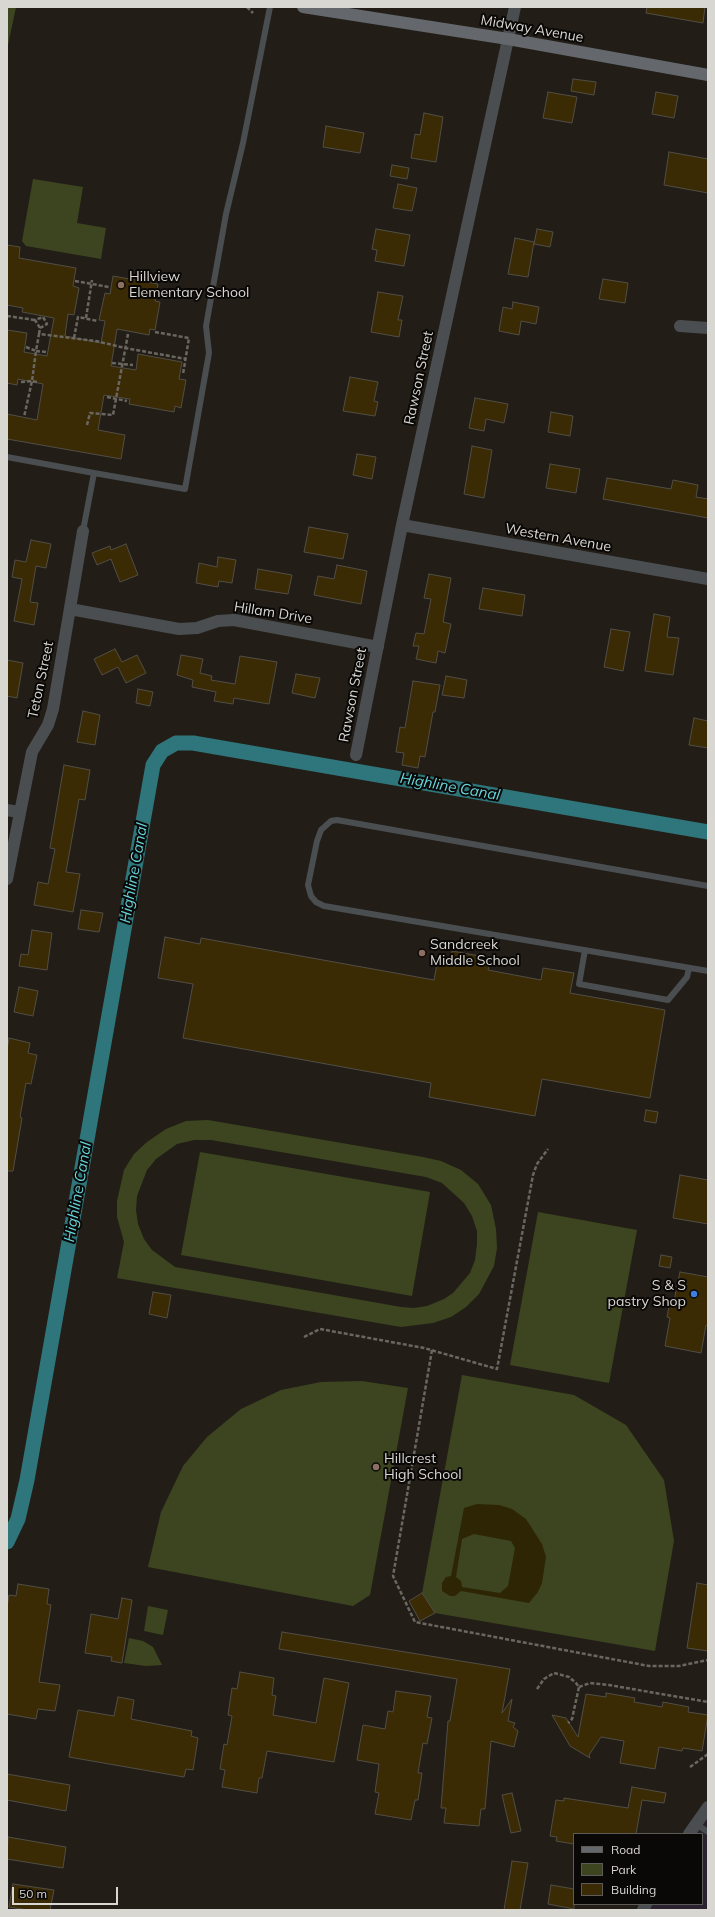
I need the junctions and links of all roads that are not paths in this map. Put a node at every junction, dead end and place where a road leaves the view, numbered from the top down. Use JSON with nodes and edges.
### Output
{"nodes":[{"id":1,"x":270,"y":7,"type":"edge"},
{"id":2,"x":303,"y":7,"type":"edge"},
{"id":3,"x":515,"y":7,"type":"edge"},
{"id":4,"x":508,"y":39,"type":"junction"},
{"id":5,"x":708,"y":75,"type":"edge"},
{"id":6,"x":680,"y":326,"type":"dead end"},
{"id":7,"x":708,"y":328,"type":"edge"},
{"id":8,"x":7,"y":457,"type":"edge"},
{"id":9,"x":94,"y":473,"type":"junction"},
{"id":10,"x":402,"y":525,"type":"junction"},
{"id":11,"x":84,"y":531,"type":"joint"},
{"id":12,"x":708,"y":579,"type":"edge"},
{"id":13,"x":70,"y":609,"type":"junction"},
{"id":14,"x":378,"y":647,"type":"junction"},
{"id":15,"x":356,"y":755,"type":"dead end"},
{"id":16,"x":13,"y":811,"type":"edge"},
{"id":17,"x":7,"y":879,"type":"edge"},
{"id":18,"x":708,"y":886,"type":"edge"},
{"id":19,"x":585,"y":950,"type":"junction"},
{"id":20,"x":689,"y":968,"type":"junction"},
{"id":21,"x":708,"y":971,"type":"edge"},
{"id":22,"x":708,"y":1807,"type":"edge"},
{"id":23,"x":692,"y":1829,"type":"edge"},
{"id":24,"x":708,"y":1832,"type":"edge"}],
"edges":[{"from":1,"to":9,"type":"lane"},
{"from":2,"to":4,"type":"street","name":"Midway Avenue"},
{"from":3,"to":4,"type":"street","name":"Rawson Street"},
{"from":4,"to":5,"type":"street","name":"Midway Avenue"},
{"from":4,"to":10,"type":"street","name":"Rawson Street"},
{"from":6,"to":7,"type":"street"},
{"from":8,"to":9,"type":"lane"},
{"from":9,"to":11,"type":"lane"},
{"from":10,"to":12,"type":"street","name":"Western Avenue"},
{"from":10,"to":14,"type":"street","name":"Rawson Street"},
{"from":11,"to":13,"type":"street","name":"Teton Street"},
{"from":13,"to":14,"type":"street","name":"Hillam Drive"},
{"from":13,"to":16,"type":"street","name":"Teton Street"},
{"from":14,"to":15,"type":"street","name":"Rawson Street"},
{"from":16,"to":17,"type":"street","name":"Teton Street"},
{"from":18,"to":19,"type":"lane"},
{"from":19,"to":20,"type":"lane"},
{"from":19,"to":20,"type":"lane"},
{"from":20,"to":21,"type":"lane"},
{"from":22,"to":23,"type":"street"},
{"from":23,"to":24,"type":"lane"}]}
